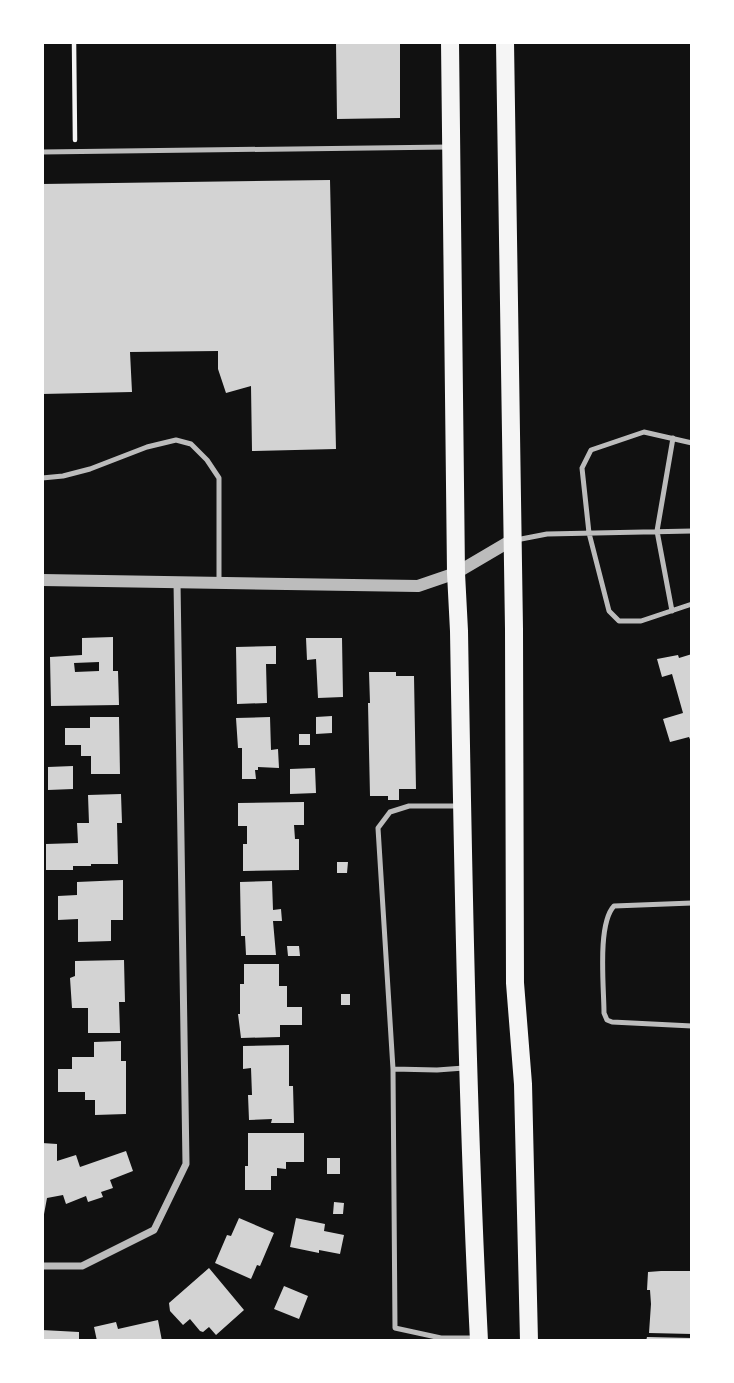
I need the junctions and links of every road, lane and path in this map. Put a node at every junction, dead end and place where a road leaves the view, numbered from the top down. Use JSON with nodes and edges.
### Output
{"nodes":[{"id":1,"x":74,"y":42,"type":"edge"},
{"id":2,"x":450,"y":42,"type":"edge"},
{"id":3,"x":505,"y":42,"type":"edge"},
{"id":4,"x":451,"y":147,"type":"junction"},
{"id":5,"x":75,"y":151,"type":"junction"},
{"id":6,"x":42,"y":152,"type":"edge"},
{"id":7,"x":673,"y":438,"type":"junction"},
{"id":8,"x":692,"y":443,"type":"edge"},
{"id":9,"x":42,"y":478,"type":"edge"},
{"id":10,"x":657,"y":531,"type":"junction"},
{"id":11,"x":692,"y":531,"type":"edge"},
{"id":12,"x":589,"y":533,"type":"junction"},
{"id":13,"x":513,"y":540,"type":"junction"},
{"id":14,"x":456,"y":573,"type":"junction"},
{"id":15,"x":42,"y":580,"type":"edge"},
{"id":16,"x":177,"y":582,"type":"junction"},
{"id":17,"x":219,"y":582,"type":"junction"},
{"id":18,"x":692,"y":604,"type":"edge"},
{"id":19,"x":672,"y":611,"type":"junction"},
{"id":20,"x":462,"y":806,"type":"junction"},
{"id":21,"x":692,"y":903,"type":"edge"},
{"id":22,"x":692,"y":1026,"type":"edge"},
{"id":23,"x":467,"y":1068,"type":"junction"},
{"id":24,"x":393,"y":1069,"type":"junction"},
{"id":25,"x":42,"y":1266,"type":"edge"},
{"id":26,"x":479,"y":1340,"type":"edge"},
{"id":27,"x":529,"y":1341,"type":"edge"}],
"edges":[{"from":1,"to":5,"type":"path"},
{"from":2,"to":4,"type":"main road"},
{"from":3,"to":13,"type":"main road"},
{"from":4,"to":5,"type":"lane"},
{"from":4,"to":14,"type":"main road"},
{"from":5,"to":6,"type":"lane"},
{"from":7,"to":8,"type":"lane"},
{"from":7,"to":10,"type":"lane"},
{"from":7,"to":12,"type":"lane"},
{"from":9,"to":17,"type":"lane"},
{"from":10,"to":11,"type":"lane"},
{"from":10,"to":12,"type":"lane"},
{"from":10,"to":19,"type":"lane"},
{"from":12,"to":13,"type":"lane"},
{"from":12,"to":19,"type":"lane"},
{"from":13,"to":14,"type":"street"},
{"from":13,"to":27,"type":"main road"},
{"from":14,"to":17,"type":"street"},
{"from":14,"to":20,"type":"main road"},
{"from":15,"to":16,"type":"street"},
{"from":16,"to":17,"type":"street"},
{"from":16,"to":25,"type":"street"},
{"from":18,"to":19,"type":"lane"},
{"from":20,"to":23,"type":"main road"},
{"from":20,"to":24,"type":"lane"},
{"from":21,"to":22,"type":"lane"},
{"from":23,"to":24,"type":"lane"},
{"from":23,"to":26,"type":"main road"},
{"from":24,"to":26,"type":"lane"}]}
